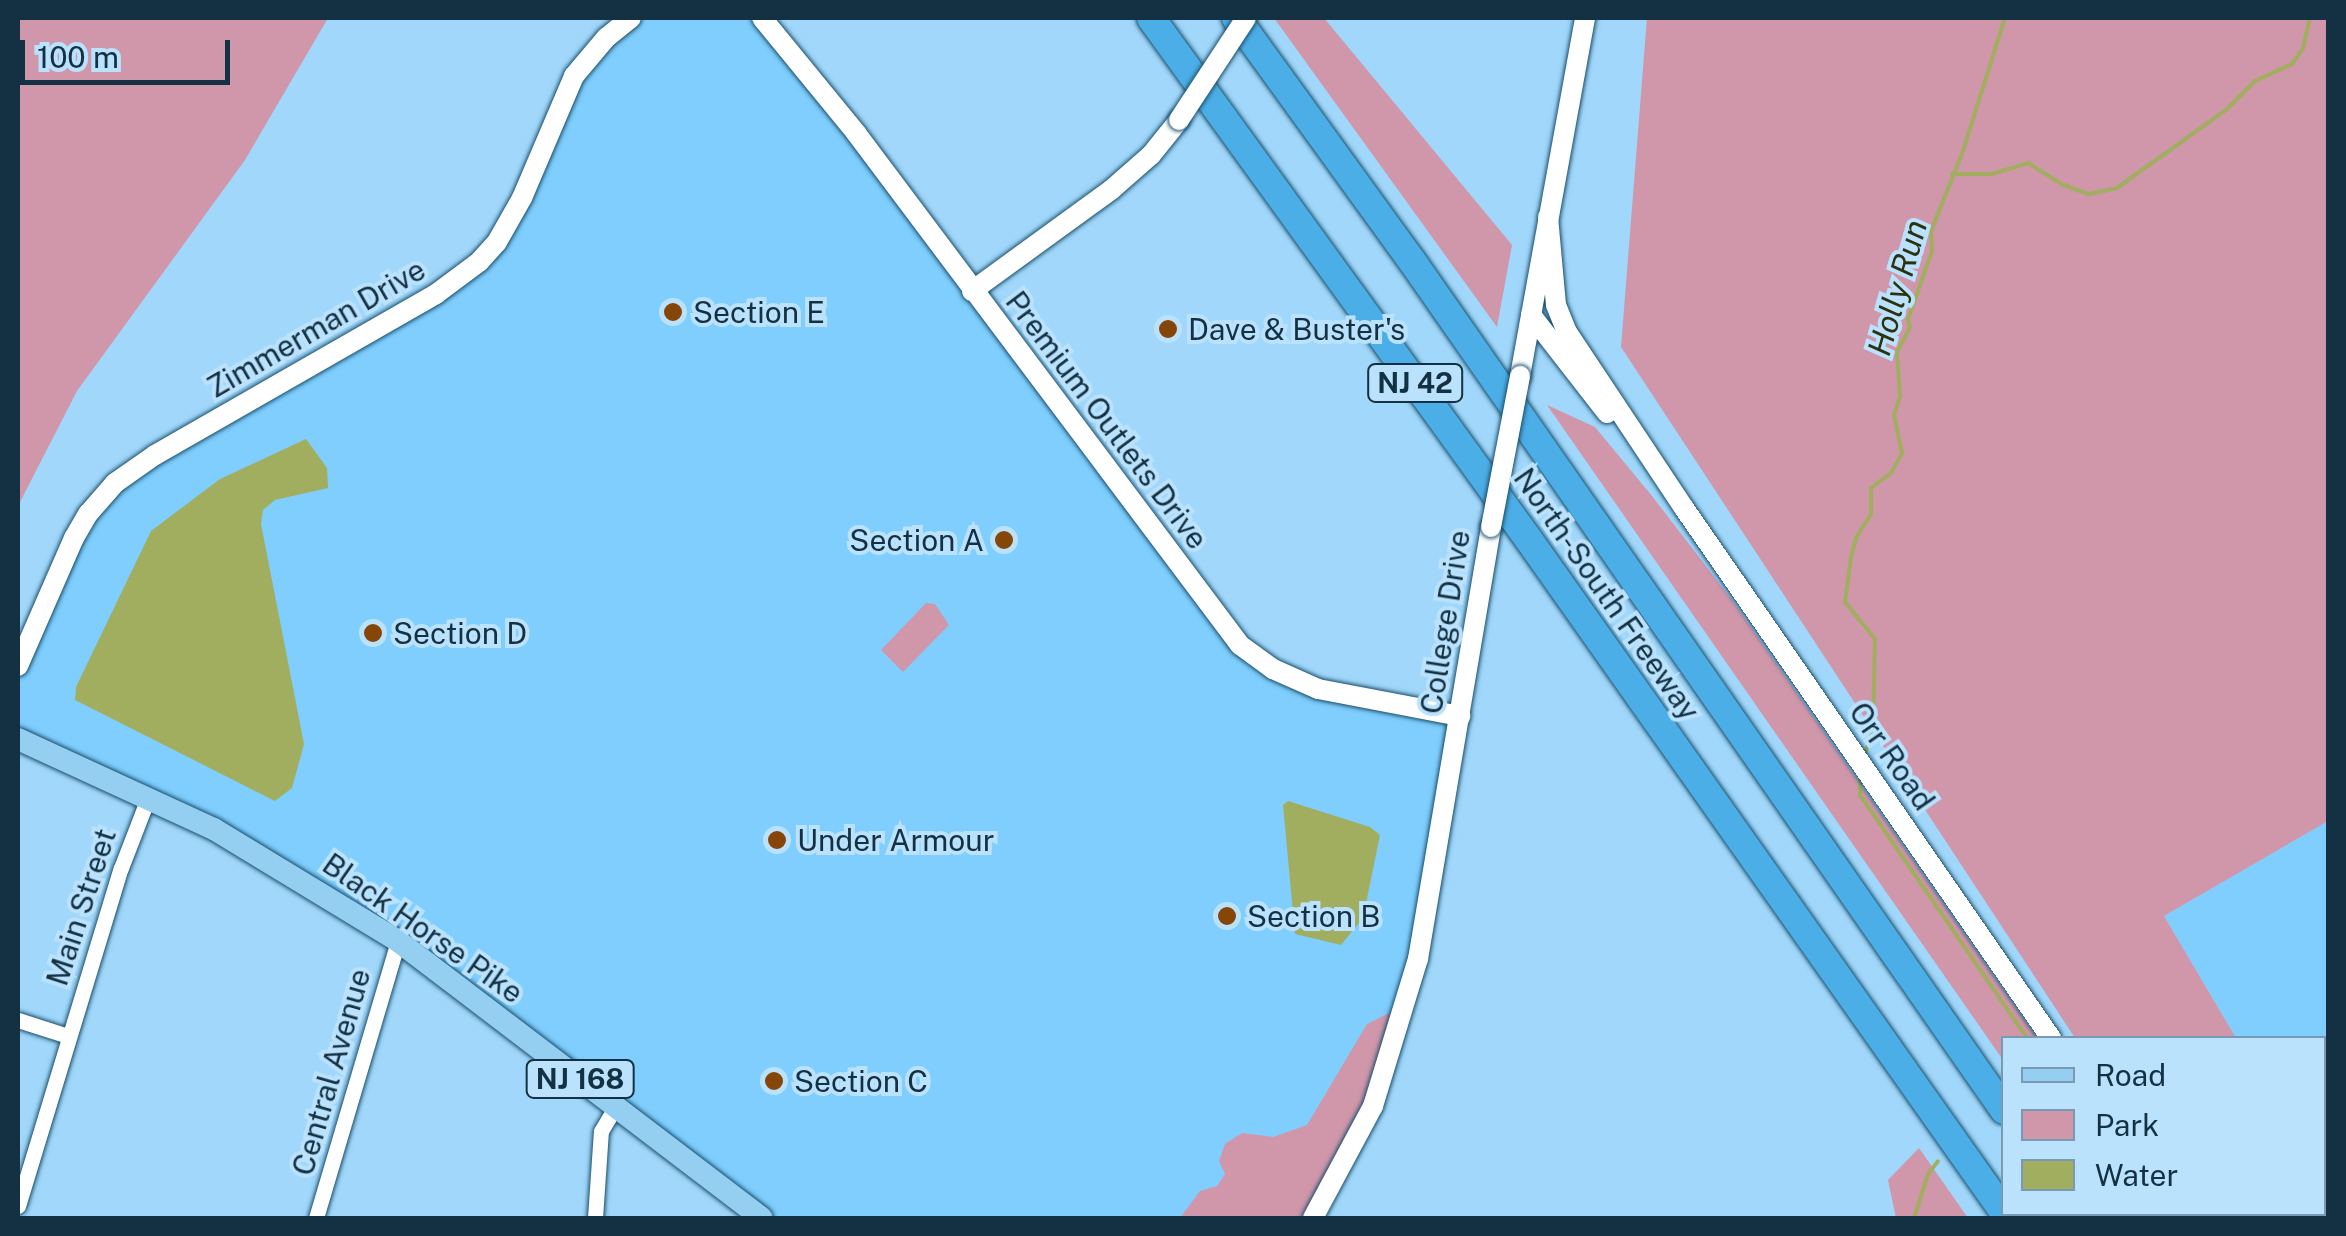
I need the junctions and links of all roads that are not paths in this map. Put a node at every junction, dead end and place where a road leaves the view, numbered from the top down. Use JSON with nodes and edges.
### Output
{"nodes":[{"id":1,"x":762,"y":18,"type":"edge"},
{"id":2,"x":775,"y":18,"type":"edge"},
{"id":3,"x":1236,"y":18,"type":"edge"},
{"id":4,"x":1246,"y":18,"type":"edge"},
{"id":5,"x":1586,"y":18,"type":"edge"},
{"id":6,"x":630,"y":19,"type":"edge"},
{"id":7,"x":1154,"y":22,"type":"edge"},
{"id":8,"x":786,"y":42,"type":"junction"},
{"id":9,"x":1548,"y":217,"type":"junction"},
{"id":10,"x":972,"y":291,"type":"junction"},
{"id":11,"x":1530,"y":315,"type":"junction"},
{"id":12,"x":1684,"y":508,"type":"junction"},
{"id":13,"x":18,"y":666,"type":"edge"},
{"id":14,"x":1460,"y":716,"type":"junction"},
{"id":15,"x":18,"y":739,"type":"edge"},
{"id":16,"x":148,"y":798,"type":"junction"},
{"id":17,"x":398,"y":941,"type":"junction"},
{"id":18,"x":18,"y":1020,"type":"edge"},
{"id":19,"x":68,"y":1036,"type":"junction"},
{"id":20,"x":2050,"y":1036,"type":"edge"},
{"id":21,"x":616,"y":1106,"type":"junction"},
{"id":22,"x":2001,"y":1106,"type":"edge"},
{"id":23,"x":18,"y":1206,"type":"edge"},
{"id":24,"x":2001,"y":1209,"type":"edge"},
{"id":25,"x":316,"y":1218,"type":"edge"},
{"id":26,"x":596,"y":1218,"type":"edge"},
{"id":27,"x":762,"y":1218,"type":"edge"},
{"id":28,"x":1312,"y":1218,"type":"edge"}],
"edges":[{"from":1,"to":8,"type":"street","name":"Premium Outlets Drive"},
{"from":2,"to":8,"type":"street","name":"Premium Outlets Drive"},
{"from":3,"to":22,"type":"highway","name":"North-South Freeway","number":"NJ 42"},
{"from":4,"to":10,"type":"street","bridge":true},
{"from":5,"to":9,"type":"street","name":"College Drive"},
{"from":6,"to":13,"type":"street","name":"Zimmerman Drive"},
{"from":7,"to":24,"type":"highway","name":"North-South Freeway","number":"NJ 42"},
{"from":8,"to":10,"type":"street","name":"Premium Outlets Drive"},
{"from":9,"to":11,"type":"street","name":"College Drive"},
{"from":9,"to":12,"type":"street","name":"Orr Road"},
{"from":10,"to":14,"type":"street","name":"Premium Outlets Drive"},
{"from":11,"to":12,"type":"street","name":"Orr Road"},
{"from":11,"to":14,"type":"street","name":"College Drive","bridge":true},
{"from":12,"to":20,"type":"street","name":"Orr Road"},
{"from":14,"to":28,"type":"street","name":"College Drive"},
{"from":15,"to":16,"type":"main road","name":"Black Horse Pike","number":"NJ 168"},
{"from":16,"to":17,"type":"main road","name":"Black Horse Pike","number":"NJ 168"},
{"from":16,"to":19,"type":"street","name":"Main Street"},
{"from":17,"to":21,"type":"main road","name":"Black Horse Pike","number":"NJ 168"},
{"from":17,"to":25,"type":"street","name":"Central Avenue"},
{"from":18,"to":19,"type":"street"},
{"from":19,"to":23,"type":"street","name":"Main Street"},
{"from":21,"to":26,"type":"street"},
{"from":21,"to":27,"type":"main road","name":"Black Horse Pike","number":"NJ 168"}]}
